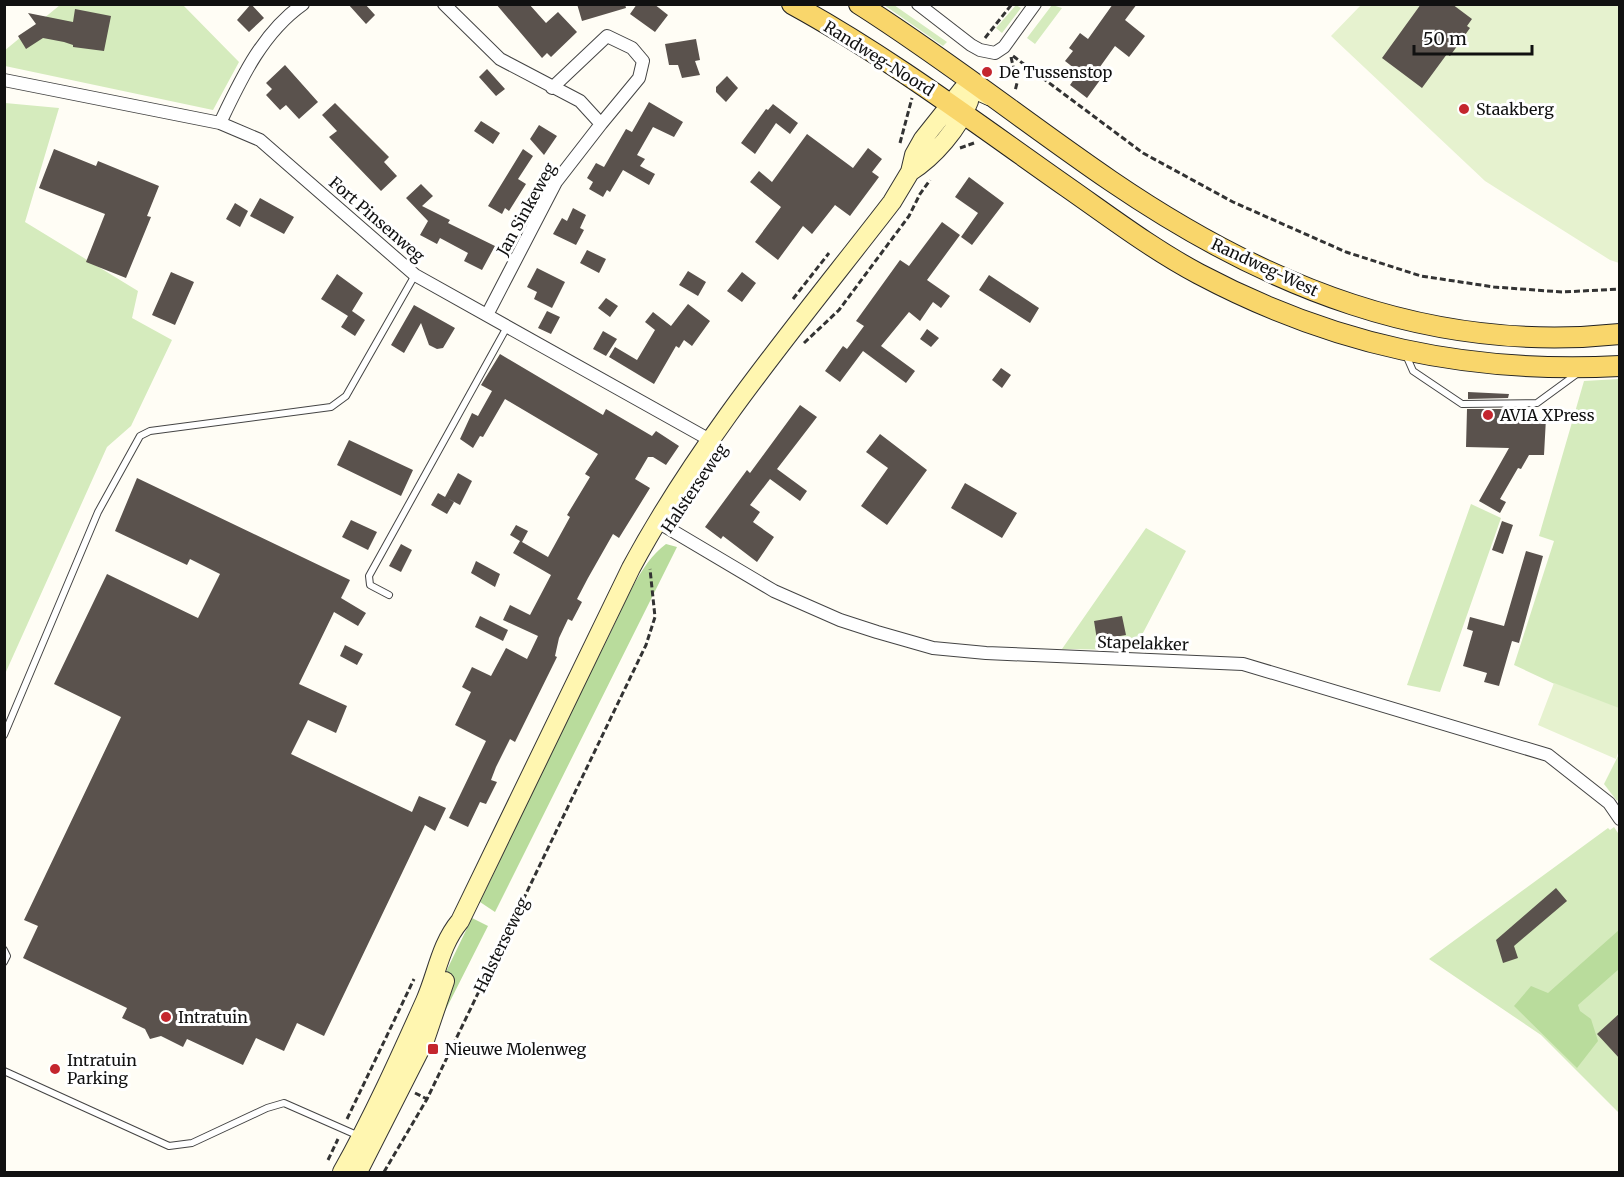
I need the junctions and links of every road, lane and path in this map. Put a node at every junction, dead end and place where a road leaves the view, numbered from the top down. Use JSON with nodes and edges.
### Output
{"nodes":[{"id":1,"x":303,"y":4,"type":"edge"},
{"id":2,"x":444,"y":4,"type":"edge"},
{"id":3,"x":792,"y":4,"type":"edge"},
{"id":4,"x":859,"y":4,"type":"edge"},
{"id":5,"x":918,"y":4,"type":"edge"},
{"id":6,"x":1012,"y":4,"type":"edge"},
{"id":7,"x":1035,"y":4,"type":"edge"},
{"id":8,"x":980,"y":50,"type":"junction"},
{"id":9,"x":1007,"y":50,"type":"junction"},
{"id":10,"x":957,"y":71,"type":"junction"},
{"id":11,"x":4,"y":80,"type":"edge"},
{"id":12,"x":922,"y":84,"type":"junction"},
{"id":13,"x":552,"y":88,"type":"junction"},
{"id":14,"x":968,"y":90,"type":"junction"},
{"id":15,"x":1001,"y":102,"type":"junction"},
{"id":16,"x":956,"y":109,"type":"junction"},
{"id":17,"x":220,"y":123,"type":"junction"},
{"id":18,"x":602,"y":124,"type":"junction"},
{"id":19,"x":985,"y":129,"type":"junction"},
{"id":20,"x":899,"y":152,"type":"dead end"},
{"id":21,"x":952,"y":152,"type":"dead end"},
{"id":22,"x":933,"y":176,"type":"dead end"},
{"id":23,"x":415,"y":275,"type":"junction"},
{"id":24,"x":1620,"y":289,"type":"edge"},
{"id":25,"x":487,"y":315,"type":"junction"},
{"id":26,"x":507,"y":326,"type":"junction"},
{"id":27,"x":1620,"y":334,"type":"edge"},
{"id":28,"x":798,"y":348,"type":"dead end"},
{"id":29,"x":1404,"y":352,"type":"junction"},
{"id":30,"x":1620,"y":366,"type":"edge"},
{"id":31,"x":1586,"y":368,"type":"junction"},
{"id":32,"x":710,"y":440,"type":"junction"},
{"id":33,"x":656,"y":521,"type":"junction"},
{"id":34,"x":650,"y":565,"type":"dead end"},
{"id":35,"x":389,"y":595,"type":"dead end"},
{"id":36,"x":4,"y":735,"type":"edge"},
{"id":37,"x":1620,"y":819,"type":"edge"},
{"id":38,"x":4,"y":950,"type":"edge"},
{"id":39,"x":4,"y":962,"type":"edge"},
{"id":40,"x":4,"y":1071,"type":"edge"},
{"id":41,"x":367,"y":1141,"type":"junction"},
{"id":42,"x":342,"y":1173,"type":"edge"},
{"id":43,"x":357,"y":1173,"type":"edge"},
{"id":44,"x":384,"y":1173,"type":"edge"}],
"edges":[{"from":1,"to":17,"type":"street"},
{"from":2,"to":13,"type":"street"},
{"from":3,"to":12,"type":"main road","name":"Randweg-Noord"},
{"from":4,"to":10,"type":"main road","name":"Randweg-Noord"},
{"from":5,"to":8,"type":"street"},
{"from":6,"to":8,"type":"path"},
{"from":7,"to":9,"type":"street"},
{"from":8,"to":9,"type":"street"},
{"from":9,"to":15,"type":"path"},
{"from":9,"to":24,"type":"path"},
{"from":10,"to":14,"type":"main road"},
{"from":10,"to":15,"type":"main road","name":"Randweg-West"},
{"from":11,"to":17,"type":"street","name":"Fort Pinsenweg"},
{"from":12,"to":16,"type":"main road","name":"Randweg-Noord"},
{"from":12,"to":20,"type":"path"},
{"from":13,"to":18,"type":"street"},
{"from":13,"to":18,"type":"street","name":"Jan Sinkeweg"},
{"from":14,"to":15,"type":"main road"},
{"from":14,"to":16,"type":"main road","name":"Halsterseweg"},
{"from":15,"to":27,"type":"main road","name":"Randweg-West"},
{"from":16,"to":19,"type":"main road","name":"Randweg-West"},
{"from":16,"to":32,"type":"main road","name":"Halsterseweg"},
{"from":17,"to":23,"type":"street","name":"Fort Pinsenweg"},
{"from":18,"to":25,"type":"street","name":"Jan Sinkeweg"},
{"from":19,"to":21,"type":"path"},
{"from":19,"to":29,"type":"main road","name":"Randweg-West"},
{"from":22,"to":28,"type":"path"},
{"from":23,"to":25,"type":"street","name":"Fort Pinsenweg"},
{"from":23,"to":36,"type":"lane"},
{"from":25,"to":26,"type":"street","name":"Fort Pinsenweg"},
{"from":26,"to":32,"type":"street","name":"Fort Pinsenweg"},
{"from":26,"to":35,"type":"lane"},
{"from":29,"to":31,"type":"main road","name":"Randweg-West"},
{"from":29,"to":31,"type":"lane"},
{"from":30,"to":31,"type":"main road","name":"Randweg-West"},
{"from":32,"to":33,"type":"main road","name":"Halsterseweg"},
{"from":33,"to":37,"type":"street","name":"Stapelakker"},
{"from":33,"to":41,"type":"main road","name":"Halsterseweg"},
{"from":34,"to":44,"type":"path","name":"Halsterseweg"},
{"from":38,"to":39,"type":"lane"},
{"from":40,"to":41,"type":"lane"},
{"from":41,"to":42,"type":"main road","name":"Halsterseweg"},
{"from":41,"to":43,"type":"main road","name":"Halsterseweg"}]}
